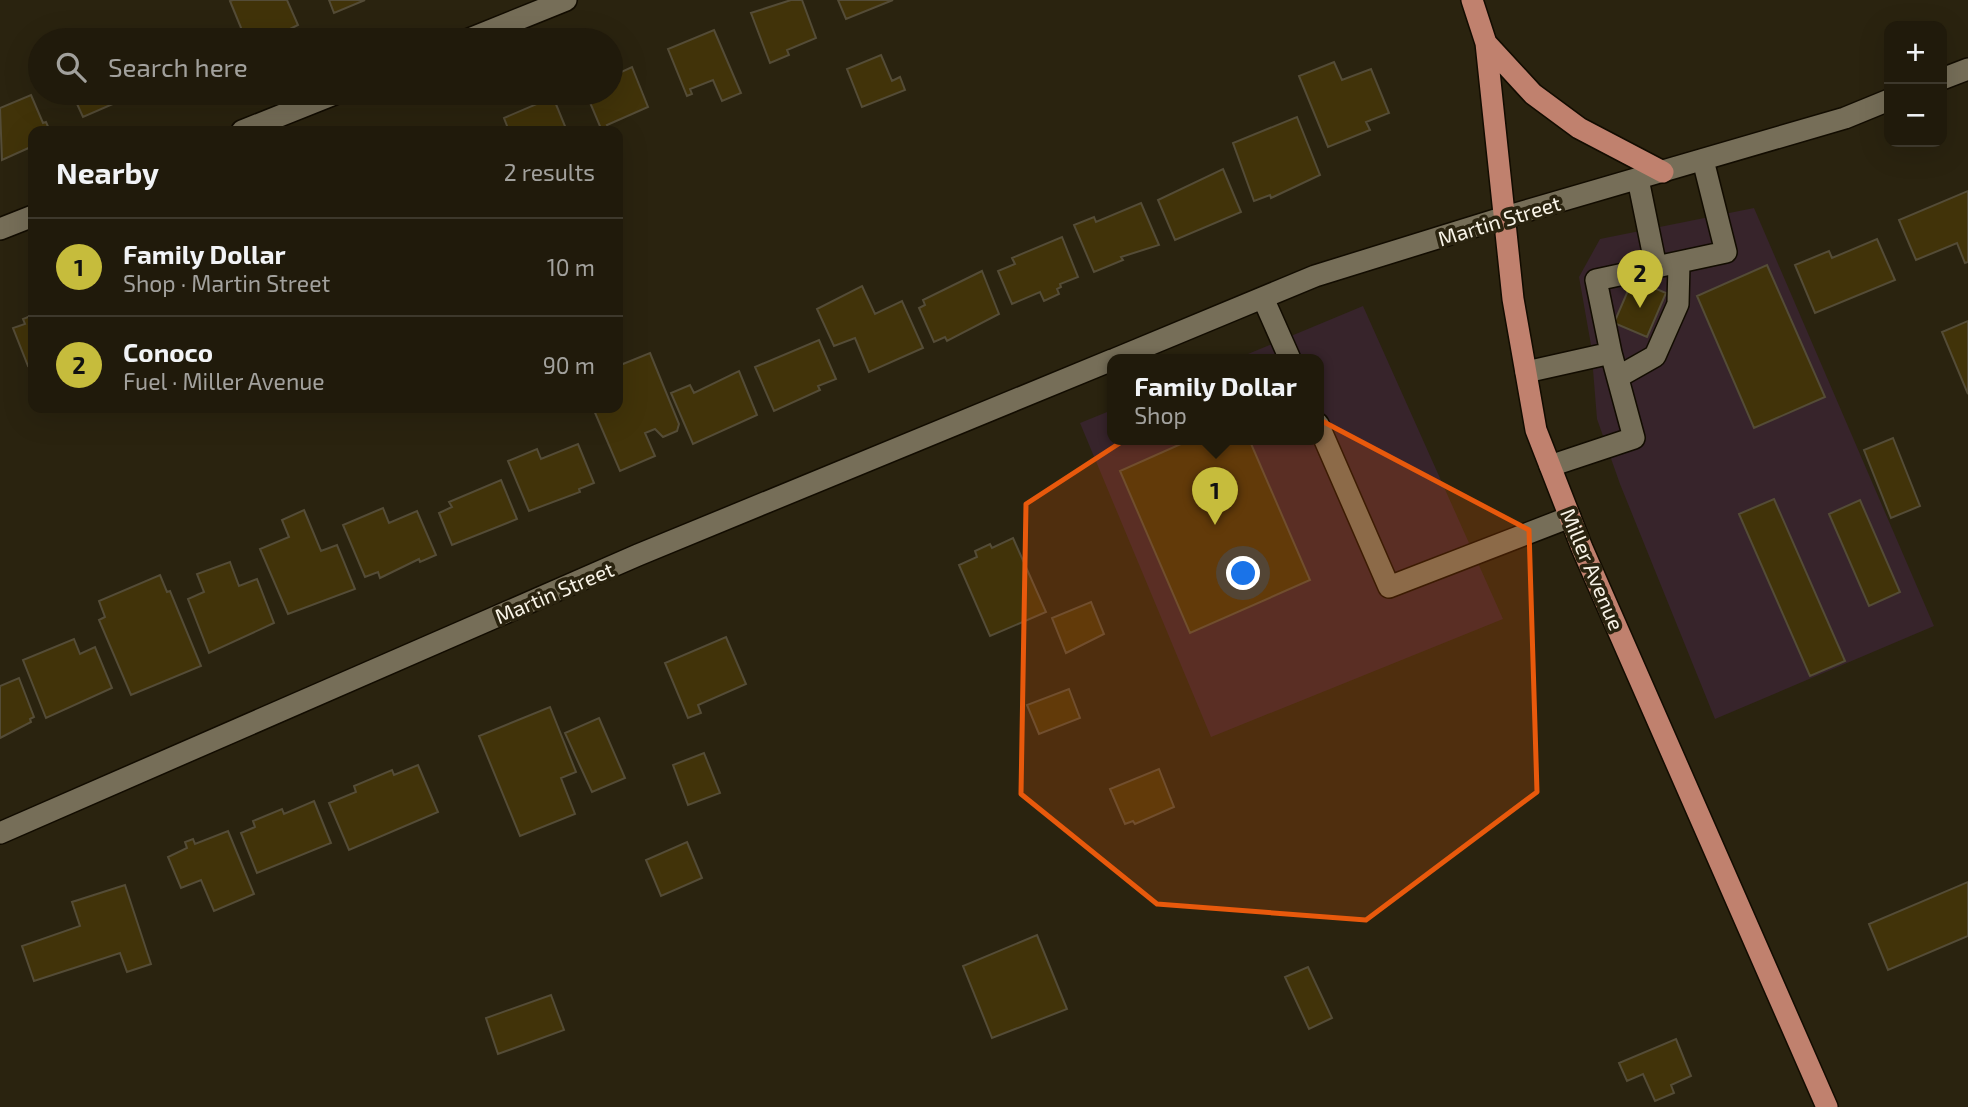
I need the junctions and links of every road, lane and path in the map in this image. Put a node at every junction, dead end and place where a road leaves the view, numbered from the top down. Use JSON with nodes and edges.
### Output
{"nodes":[{"id":1,"x":566,"y":0,"type":"edge"},
{"id":2,"x":1472,"y":0,"type":"edge"},
{"id":3,"x":497,"y":28,"type":"edge"},
{"id":4,"x":1486,"y":43,"type":"junction"},
{"id":5,"x":1968,"y":69,"type":"edge"},
{"id":6,"x":1947,"y":77,"type":"edge"},
{"id":7,"x":1884,"y":102,"type":"edge"},
{"id":8,"x":307,"y":105,"type":"edge"},
{"id":9,"x":254,"y":126,"type":"edge"},
{"id":10,"x":1703,"y":160,"type":"junction"},
{"id":11,"x":1663,"y":172,"type":"junction"},
{"id":12,"x":1638,"y":179,"type":"junction"},
{"id":13,"x":1506,"y":217,"type":"junction"},
{"id":14,"x":28,"y":218,"type":"edge"},
{"id":15,"x":0,"y":229,"type":"edge"},
{"id":16,"x":1679,"y":264,"type":"junction"},
{"id":17,"x":1656,"y":267,"type":"junction"},
{"id":18,"x":1263,"y":298,"type":"junction"},
{"id":19,"x":1611,"y":353,"type":"junction"},
{"id":20,"x":1126,"y":354,"type":"edge"},
{"id":21,"x":1288,"y":354,"type":"edge"},
{"id":22,"x":1107,"y":362,"type":"edge"},
{"id":23,"x":1526,"y":372,"type":"junction"},
{"id":24,"x":1618,"y":377,"type":"junction"},
{"id":25,"x":1324,"y":438,"type":"edge"},
{"id":26,"x":1550,"y":466,"type":"junction"},
{"id":27,"x":1570,"y":517,"type":"junction"},
{"id":28,"x":0,"y":832,"type":"edge"},
{"id":29,"x":1827,"y":1107,"type":"edge"}],
"edges":[{"from":1,"to":3,"type":"street"},
{"from":2,"to":4,"type":"main road","name":"Miller Avenue"},
{"from":4,"to":11,"type":"main road"},
{"from":4,"to":13,"type":"main road","name":"Miller Avenue"},
{"from":5,"to":6,"type":"street"},
{"from":7,"to":10,"type":"street","name":"Martin Street"},
{"from":8,"to":9,"type":"street"},
{"from":10,"to":11,"type":"street","name":"Martin Street"},
{"from":10,"to":16,"type":"street"},
{"from":11,"to":12,"type":"street","name":"Martin Street"},
{"from":12,"to":13,"type":"street","name":"Martin Street"},
{"from":12,"to":17,"type":"street"},
{"from":13,"to":18,"type":"street","name":"Martin Street"},
{"from":13,"to":23,"type":"main road","name":"Miller Avenue"},
{"from":14,"to":15,"type":"street"},
{"from":16,"to":17,"type":"street"},
{"from":16,"to":24,"type":"street"},
{"from":17,"to":19,"type":"street"},
{"from":18,"to":20,"type":"street","name":"Martin Street"},
{"from":18,"to":21,"type":"street"},
{"from":19,"to":23,"type":"street"},
{"from":19,"to":24,"type":"street"},
{"from":22,"to":28,"type":"street","name":"Martin Street"},
{"from":23,"to":26,"type":"main road","name":"Miller Avenue"},
{"from":24,"to":26,"type":"street"},
{"from":25,"to":27,"type":"street"},
{"from":26,"to":27,"type":"main road","name":"Miller Avenue"},
{"from":27,"to":29,"type":"main road","name":"Miller Avenue"}]}
